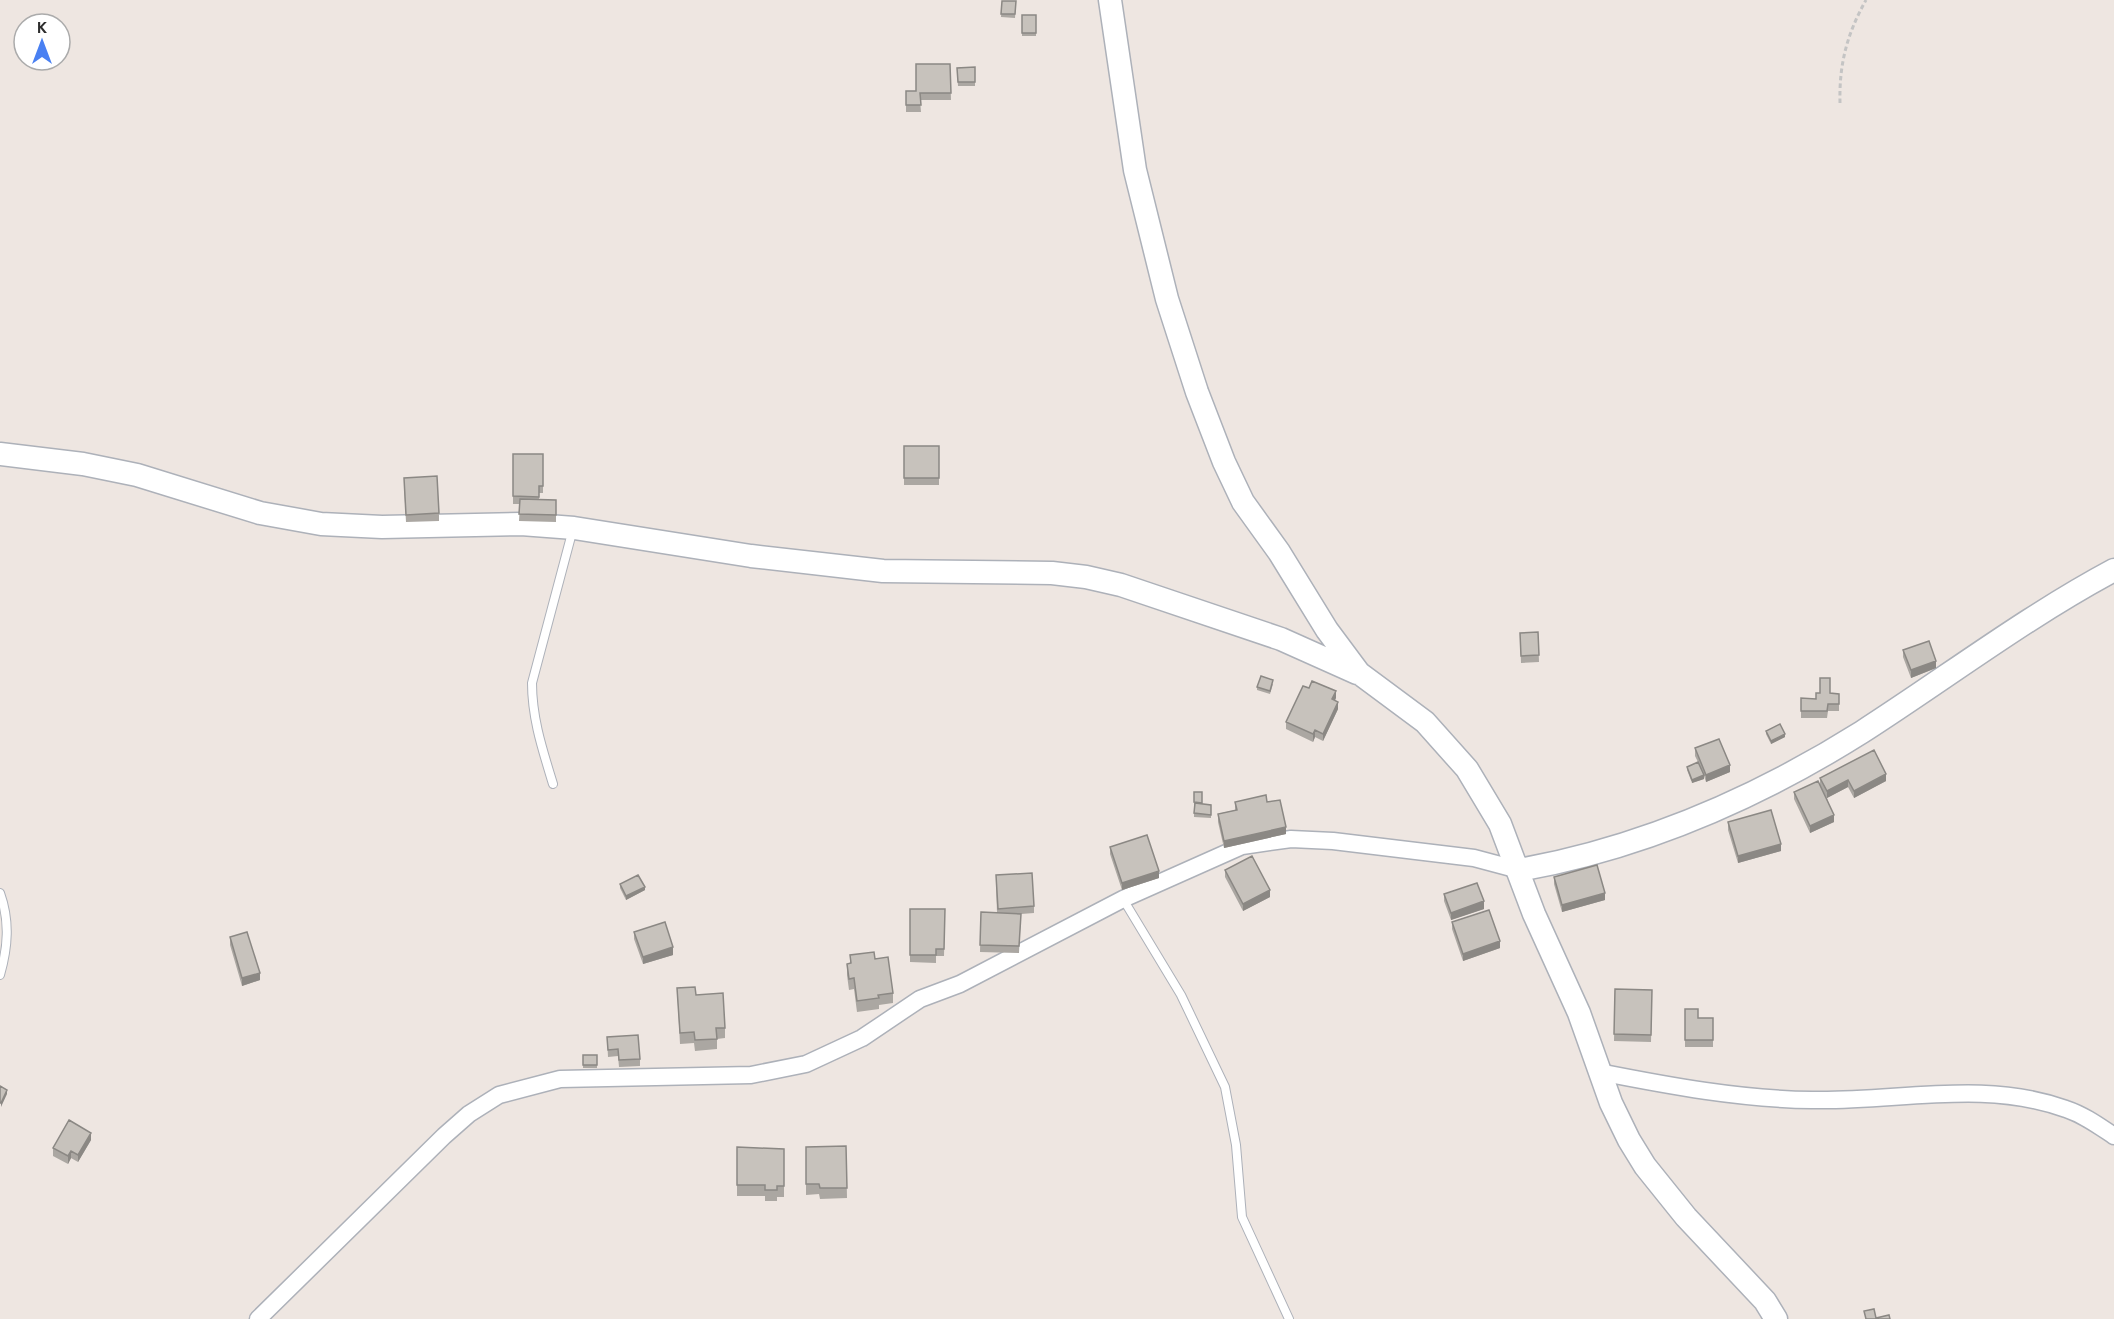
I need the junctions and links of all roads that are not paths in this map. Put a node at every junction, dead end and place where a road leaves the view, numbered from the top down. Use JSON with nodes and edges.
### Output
{"nodes":[{"id":1,"x":1110,"y":0,"type":"edge"},
{"id":2,"x":0,"y":454,"type":"edge"},
{"id":3,"x":574,"y":528,"type":"junction"},
{"id":4,"x":2114,"y":570,"type":"edge"},
{"id":5,"x":1359,"y":673,"type":"junction"},
{"id":6,"x":553,"y":784,"type":"dead end"},
{"id":7,"x":1520,"y":870,"type":"junction"},
{"id":8,"x":0,"y":893,"type":"edge"},
{"id":9,"x":1124,"y":899,"type":"junction"},
{"id":10,"x":0,"y":975,"type":"edge"},
{"id":11,"x":1599,"y":1072,"type":"junction"},
{"id":12,"x":2114,"y":1136,"type":"edge"},
{"id":13,"x":258,"y":1319,"type":"edge"},
{"id":14,"x":1289,"y":1319,"type":"edge"},
{"id":15,"x":1776,"y":1319,"type":"edge"}],
"edges":[{"from":1,"to":5,"type":"street"},
{"from":2,"to":3,"type":"street"},
{"from":3,"to":5,"type":"street"},
{"from":3,"to":6,"type":"lane"},
{"from":4,"to":7,"type":"street"},
{"from":5,"to":7,"type":"street"},
{"from":7,"to":9,"type":"street"},
{"from":7,"to":11,"type":"street"},
{"from":8,"to":10,"type":"lane"},
{"from":9,"to":13,"type":"street"},
{"from":9,"to":14,"type":"lane"},
{"from":11,"to":12,"type":"street"},
{"from":11,"to":15,"type":"street"}]}
